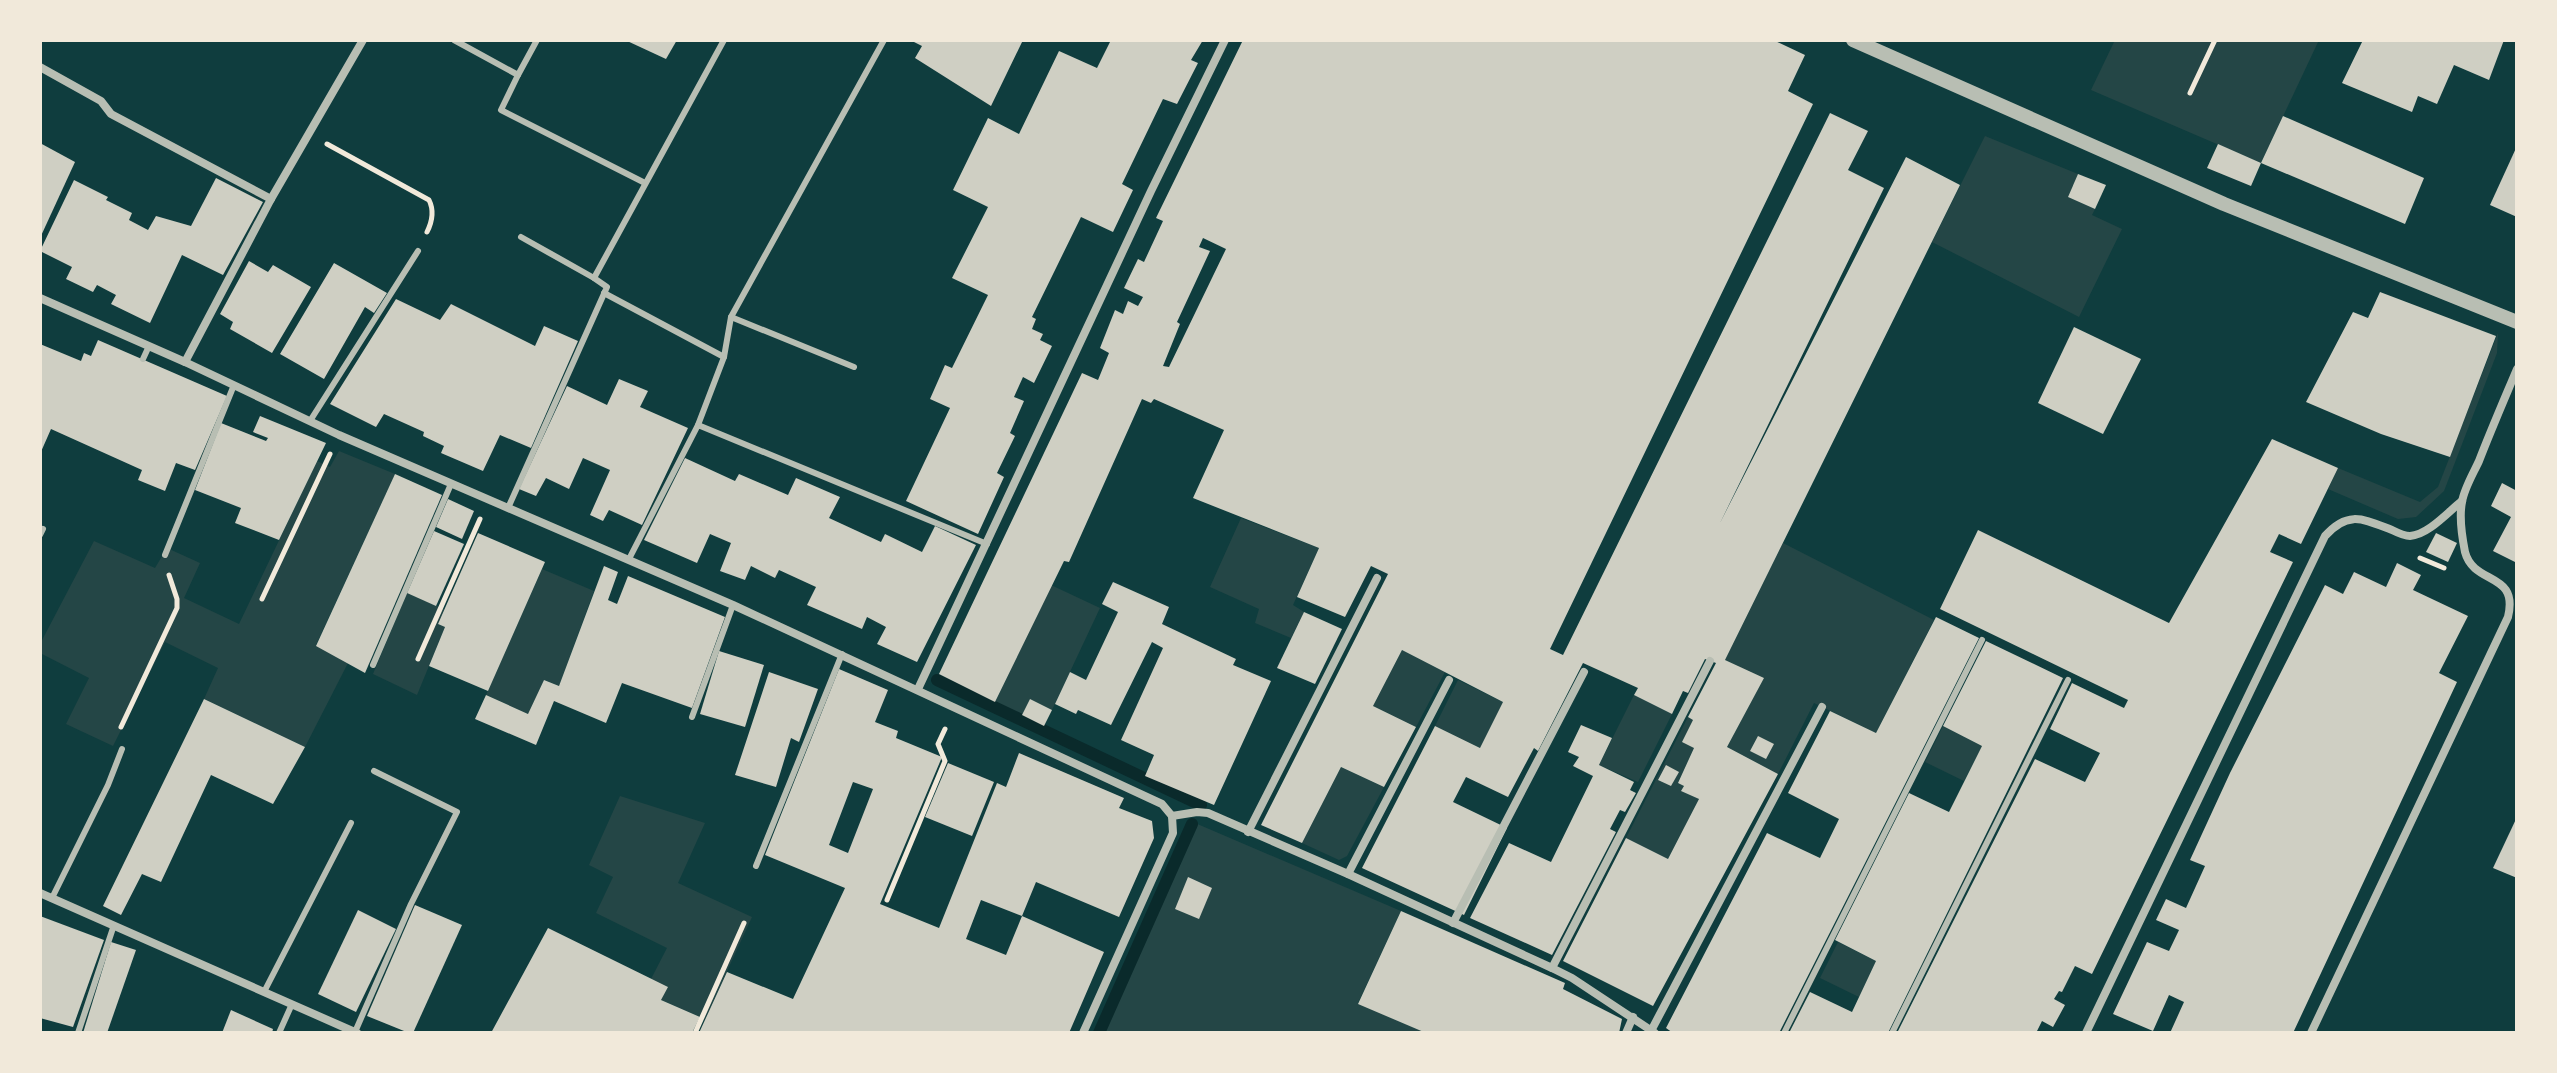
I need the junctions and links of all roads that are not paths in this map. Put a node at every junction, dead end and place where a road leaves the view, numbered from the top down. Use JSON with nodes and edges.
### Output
{"nodes":[{"id":1,"x":363,"y":40,"type":"edge"},
{"id":2,"x":454,"y":40,"type":"edge"},
{"id":3,"x":537,"y":40,"type":"edge"},
{"id":4,"x":724,"y":40,"type":"edge"},
{"id":5,"x":884,"y":40,"type":"edge"},
{"id":6,"x":1225,"y":40,"type":"edge"},
{"id":7,"x":1853,"y":40,"type":"edge"},
{"id":8,"x":40,"y":67,"type":"edge"},
{"id":9,"x":518,"y":75,"type":"junction"},
{"id":10,"x":645,"y":183,"type":"junction"},
{"id":11,"x":271,"y":199,"type":"junction"},
{"id":12,"x":521,"y":237,"type":"dead end"},
{"id":13,"x":418,"y":251,"type":"road end"},
{"id":14,"x":594,"y":278,"type":"junction"},
{"id":15,"x":604,"y":293,"type":"junction"},
{"id":16,"x":40,"y":298,"type":"edge"},
{"id":17,"x":731,"y":317,"type":"junction"},
{"id":18,"x":2517,"y":322,"type":"edge"},
{"id":19,"x":149,"y":346,"type":"junction"},
{"id":20,"x":724,"y":357,"type":"junction"},
{"id":21,"x":143,"y":359,"type":"dead end"},
{"id":22,"x":185,"y":362,"type":"junction"},
{"id":23,"x":854,"y":367,"type":"dead end"},
{"id":24,"x":2517,"y":369,"type":"edge"},
{"id":25,"x":234,"y":385,"type":"junction"},
{"id":26,"x":310,"y":421,"type":"junction"},
{"id":27,"x":698,"y":425,"type":"junction"},
{"id":28,"x":451,"y":484,"type":"junction"},
{"id":29,"x":2462,"y":501,"type":"junction"},
{"id":30,"x":508,"y":508,"type":"junction"},
{"id":31,"x":987,"y":544,"type":"junction"},
{"id":32,"x":165,"y":555,"type":"road end"},
{"id":33,"x":629,"y":559,"type":"junction"},
{"id":34,"x":1377,"y":578,"type":"dead end"},
{"id":35,"x":733,"y":605,"type":"junction"},
{"id":36,"x":1982,"y":640,"type":"dead end"},
{"id":37,"x":842,"y":654,"type":"junction"},
{"id":38,"x":1710,"y":661,"type":"dead end"},
{"id":39,"x":373,"y":665,"type":"dead end"},
{"id":40,"x":1584,"y":672,"type":"dead end"},
{"id":41,"x":1449,"y":680,"type":"dead end"},
{"id":42,"x":2068,"y":680,"type":"dead end"},
{"id":43,"x":918,"y":689,"type":"junction"},
{"id":44,"x":1822,"y":707,"type":"dead end"},
{"id":45,"x":692,"y":717,"type":"dead end"},
{"id":46,"x":122,"y":749,"type":"road end"},
{"id":47,"x":374,"y":771,"type":"dead end"},
{"id":48,"x":1172,"y":816,"type":"junction"},
{"id":49,"x":351,"y":823,"type":"dead end"},
{"id":50,"x":1248,"y":832,"type":"junction"},
{"id":51,"x":756,"y":866,"type":"dead end"},
{"id":52,"x":1348,"y":874,"type":"junction"},
{"id":53,"x":40,"y":893,"type":"edge"},
{"id":54,"x":52,"y":898,"type":"junction"},
{"id":55,"x":1453,"y":923,"type":"junction"},
{"id":56,"x":114,"y":925,"type":"junction"},
{"id":57,"x":1552,"y":968,"type":"junction"},
{"id":58,"x":264,"y":992,"type":"junction"},
{"id":59,"x":292,"y":1004,"type":"junction"},
{"id":60,"x":1633,"y":1017,"type":"junction"},
{"id":61,"x":356,"y":1032,"type":"edge"},
{"id":62,"x":1653,"y":1032,"type":"edge"},
{"id":63,"x":78,"y":1033,"type":"edge"},
{"id":64,"x":279,"y":1033,"type":"edge"},
{"id":65,"x":1083,"y":1033,"type":"edge"},
{"id":66,"x":1626,"y":1033,"type":"edge"},
{"id":67,"x":1784,"y":1033,"type":"edge"},
{"id":68,"x":1892,"y":1033,"type":"edge"},
{"id":69,"x":2086,"y":1033,"type":"edge"},
{"id":70,"x":2311,"y":1033,"type":"edge"}],
"edges":[{"from":1,"to":11,"type":"street"},
{"from":2,"to":9,"type":"lane"},
{"from":3,"to":9,"type":"lane"},
{"from":4,"to":10,"type":"lane"},
{"from":5,"to":17,"type":"lane"},
{"from":6,"to":31,"type":"street"},
{"from":7,"to":18,"type":"street"},
{"from":8,"to":11,"type":"street"},
{"from":9,"to":10,"type":"lane"},
{"from":10,"to":14,"type":"lane"},
{"from":11,"to":22,"type":"street"},
{"from":12,"to":14,"type":"lane"},
{"from":13,"to":26,"type":"lane"},
{"from":14,"to":15,"type":"lane"},
{"from":15,"to":20,"type":"lane"},
{"from":15,"to":30,"type":"lane"},
{"from":16,"to":19,"type":"street"},
{"from":17,"to":20,"type":"lane"},
{"from":17,"to":23,"type":"lane"},
{"from":19,"to":21,"type":"lane"},
{"from":19,"to":22,"type":"street"},
{"from":20,"to":27,"type":"lane"},
{"from":22,"to":25,"type":"street"},
{"from":24,"to":29,"type":"street"},
{"from":25,"to":26,"type":"street"},
{"from":25,"to":32,"type":"lane"},
{"from":26,"to":28,"type":"street"},
{"from":27,"to":31,"type":"lane"},
{"from":27,"to":33,"type":"lane"},
{"from":28,"to":30,"type":"street"},
{"from":28,"to":39,"type":"lane"},
{"from":29,"to":69,"type":"street"},
{"from":29,"to":70,"type":"street"},
{"from":30,"to":33,"type":"street"},
{"from":31,"to":43,"type":"street"},
{"from":33,"to":35,"type":"street"},
{"from":34,"to":50,"type":"street"},
{"from":35,"to":37,"type":"street"},
{"from":35,"to":45,"type":"lane"},
{"from":36,"to":67,"type":"lane"},
{"from":37,"to":43,"type":"street"},
{"from":37,"to":51,"type":"lane"},
{"from":38,"to":57,"type":"street"},
{"from":40,"to":55,"type":"street"},
{"from":41,"to":52,"type":"street"},
{"from":42,"to":68,"type":"lane"},
{"from":43,"to":48,"type":"street"},
{"from":44,"to":62,"type":"street"},
{"from":46,"to":54,"type":"lane"},
{"from":47,"to":61,"type":"lane"},
{"from":48,"to":50,"type":"street"},
{"from":48,"to":65,"type":"street"},
{"from":49,"to":58,"type":"lane"},
{"from":50,"to":52,"type":"street"},
{"from":52,"to":55,"type":"street"},
{"from":53,"to":54,"type":"street"},
{"from":54,"to":56,"type":"street"},
{"from":55,"to":57,"type":"street"},
{"from":56,"to":58,"type":"street"},
{"from":56,"to":63,"type":"lane"},
{"from":57,"to":60,"type":"street"},
{"from":58,"to":59,"type":"street"},
{"from":59,"to":61,"type":"street"},
{"from":59,"to":64,"type":"lane"},
{"from":60,"to":62,"type":"street"},
{"from":60,"to":66,"type":"street"}]}
